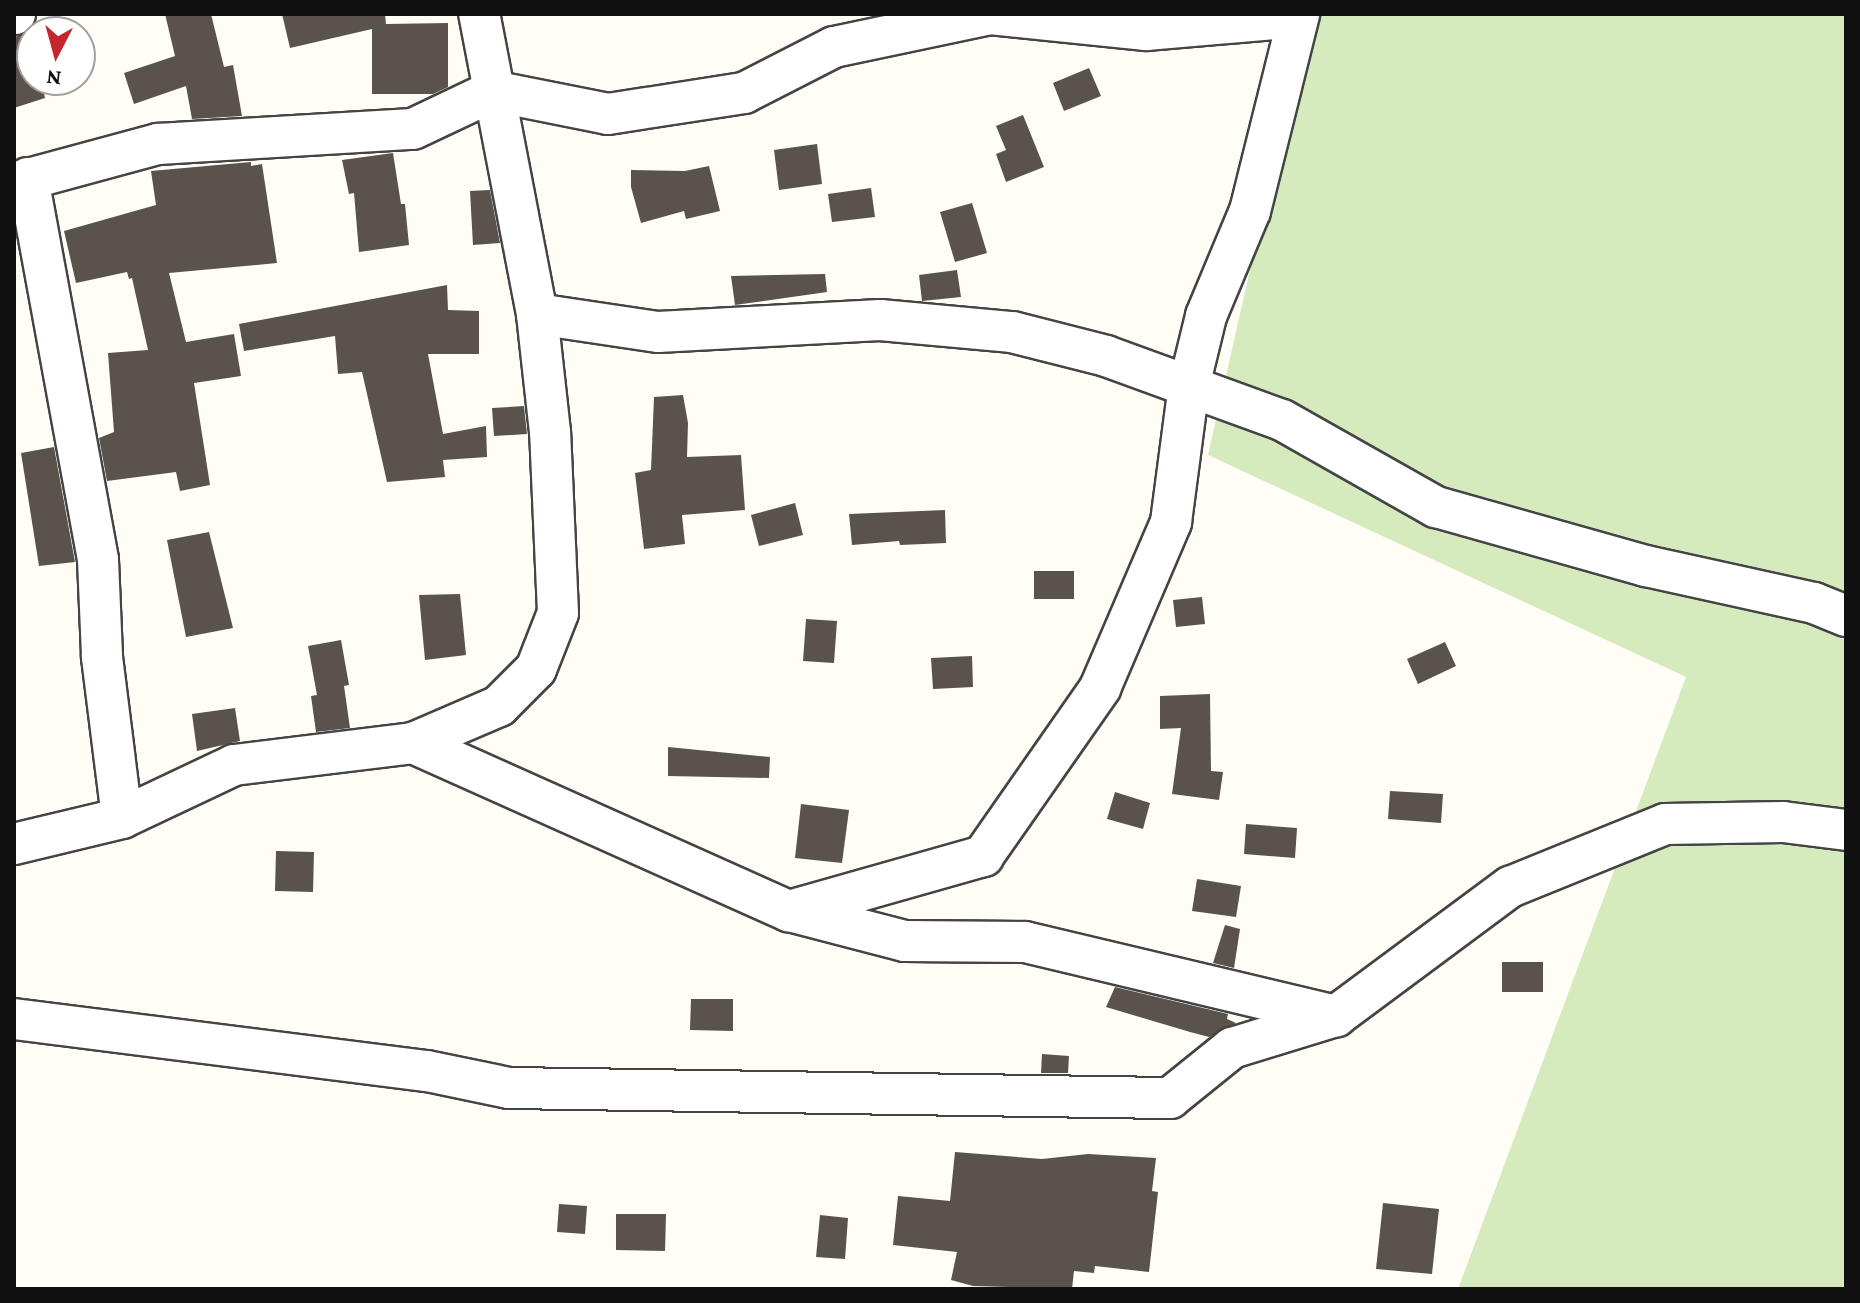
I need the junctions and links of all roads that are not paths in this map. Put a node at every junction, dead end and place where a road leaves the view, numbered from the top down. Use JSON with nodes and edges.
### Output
{"nodes":[{"id":1,"x":479,"y":15,"type":"edge"},
{"id":2,"x":1298,"y":16,"type":"edge"},
{"id":3,"x":493,"y":91,"type":"junction"},
{"id":4,"x":21,"y":181,"type":"edge"},
{"id":5,"x":537,"y":314,"type":"junction"},
{"id":6,"x":1189,"y":386,"type":"junction"},
{"id":7,"x":1846,"y":616,"type":"edge"},
{"id":8,"x":413,"y":743,"type":"junction"},
{"id":9,"x":1846,"y":810,"type":"edge"},
{"id":10,"x":122,"y":818,"type":"junction"},
{"id":11,"x":1783,"y":822,"type":"junction"},
{"id":12,"x":1846,"y":830,"type":"edge"},
{"id":13,"x":14,"y":844,"type":"edge"},
{"id":14,"x":789,"y":911,"type":"junction"},
{"id":15,"x":1336,"y":1016,"type":"junction"},
{"id":16,"x":14,"y":1019,"type":"edge"}],
"edges":[{"from":1,"to":3,"type":"street"},
{"from":2,"to":3,"type":"street"},
{"from":2,"to":6,"type":"street"},
{"from":3,"to":4,"type":"street"},
{"from":3,"to":5,"type":"street"},
{"from":4,"to":10,"type":"street"},
{"from":5,"to":6,"type":"street"},
{"from":5,"to":8,"type":"street"},
{"from":6,"to":7,"type":"street"},
{"from":6,"to":14,"type":"street"},
{"from":8,"to":10,"type":"street"},
{"from":8,"to":14,"type":"street"},
{"from":9,"to":11,"type":"street"},
{"from":10,"to":13,"type":"street"},
{"from":11,"to":12,"type":"street"},
{"from":11,"to":15,"type":"street"},
{"from":14,"to":15,"type":"street"},
{"from":15,"to":16,"type":"street"}]}
